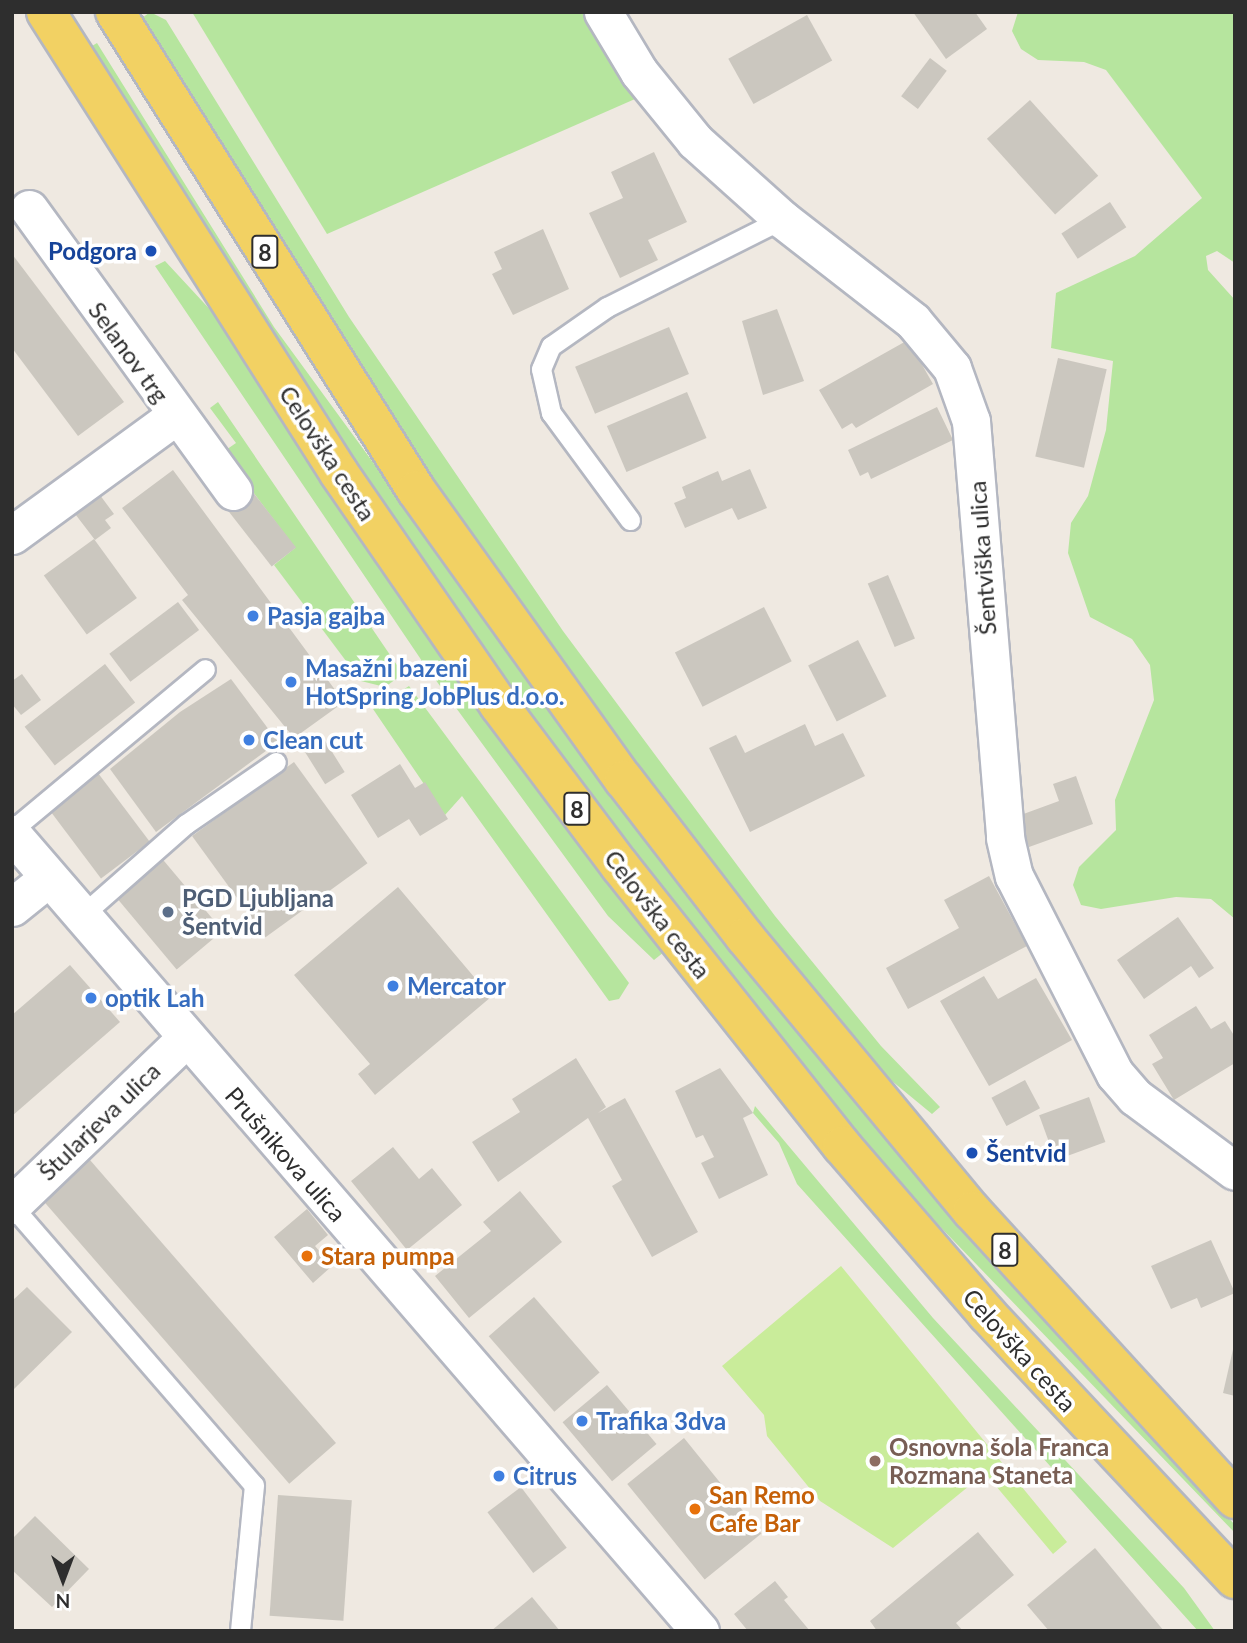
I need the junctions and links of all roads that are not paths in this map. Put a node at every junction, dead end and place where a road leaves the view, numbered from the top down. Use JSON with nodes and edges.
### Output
{"nodes":[{"id":1,"x":46,"y":12,"type":"edge"},
{"id":2,"x":115,"y":12,"type":"edge"},
{"id":3,"x":603,"y":12,"type":"edge"},
{"id":4,"x":29,"y":209,"type":"dead end"},
{"id":5,"x":782,"y":219,"type":"junction"},
{"id":6,"x":175,"y":416,"type":"junction"},
{"id":7,"x":233,"y":491,"type":"dead end"},
{"id":8,"x":630,"y":520,"type":"dead end"},
{"id":9,"x":12,"y":535,"type":"edge"},
{"id":10,"x":205,"y":669,"type":"dead end"},
{"id":11,"x":276,"y":762,"type":"dead end"},
{"id":12,"x":12,"y":832,"type":"edge"},
{"id":13,"x":47,"y":879,"type":"junction"},
{"id":14,"x":12,"y":906,"type":"edge"},
{"id":15,"x":80,"y":917,"type":"junction"},
{"id":16,"x":186,"y":1038,"type":"junction"},
{"id":17,"x":1235,"y":1171,"type":"edge"},
{"id":18,"x":12,"y":1205,"type":"edge"},
{"id":19,"x":1235,"y":1499,"type":"edge"},
{"id":20,"x":1235,"y":1579,"type":"edge"},
{"id":21,"x":240,"y":1631,"type":"edge"},
{"id":22,"x":700,"y":1631,"type":"edge"}],
"edges":[{"from":1,"to":20,"type":"main road","name":"Celovška cesta","number":"8"},
{"from":2,"to":19,"type":"main road","number":"8"},
{"from":3,"to":5,"type":"street","name":"Šentviška ulica"},
{"from":4,"to":6,"type":"street","name":"Selanov trg"},
{"from":5,"to":8,"type":"lane"},
{"from":5,"to":17,"type":"street","name":"Šentviška ulica"},
{"from":6,"to":7,"type":"street","name":"Selanov trg"},
{"from":6,"to":9,"type":"street"},
{"from":10,"to":12,"type":"lane"},
{"from":11,"to":15,"type":"lane"},
{"from":12,"to":13,"type":"street","name":"Prušnikova ulica"},
{"from":13,"to":14,"type":"street"},
{"from":13,"to":15,"type":"street","name":"Prušnikova ulica"},
{"from":15,"to":16,"type":"street","name":"Prušnikova ulica"},
{"from":16,"to":18,"type":"street","name":"Štularjeva ulica"},
{"from":16,"to":22,"type":"street","name":"Prušnikova ulica"},
{"from":18,"to":21,"type":"lane"}]}
